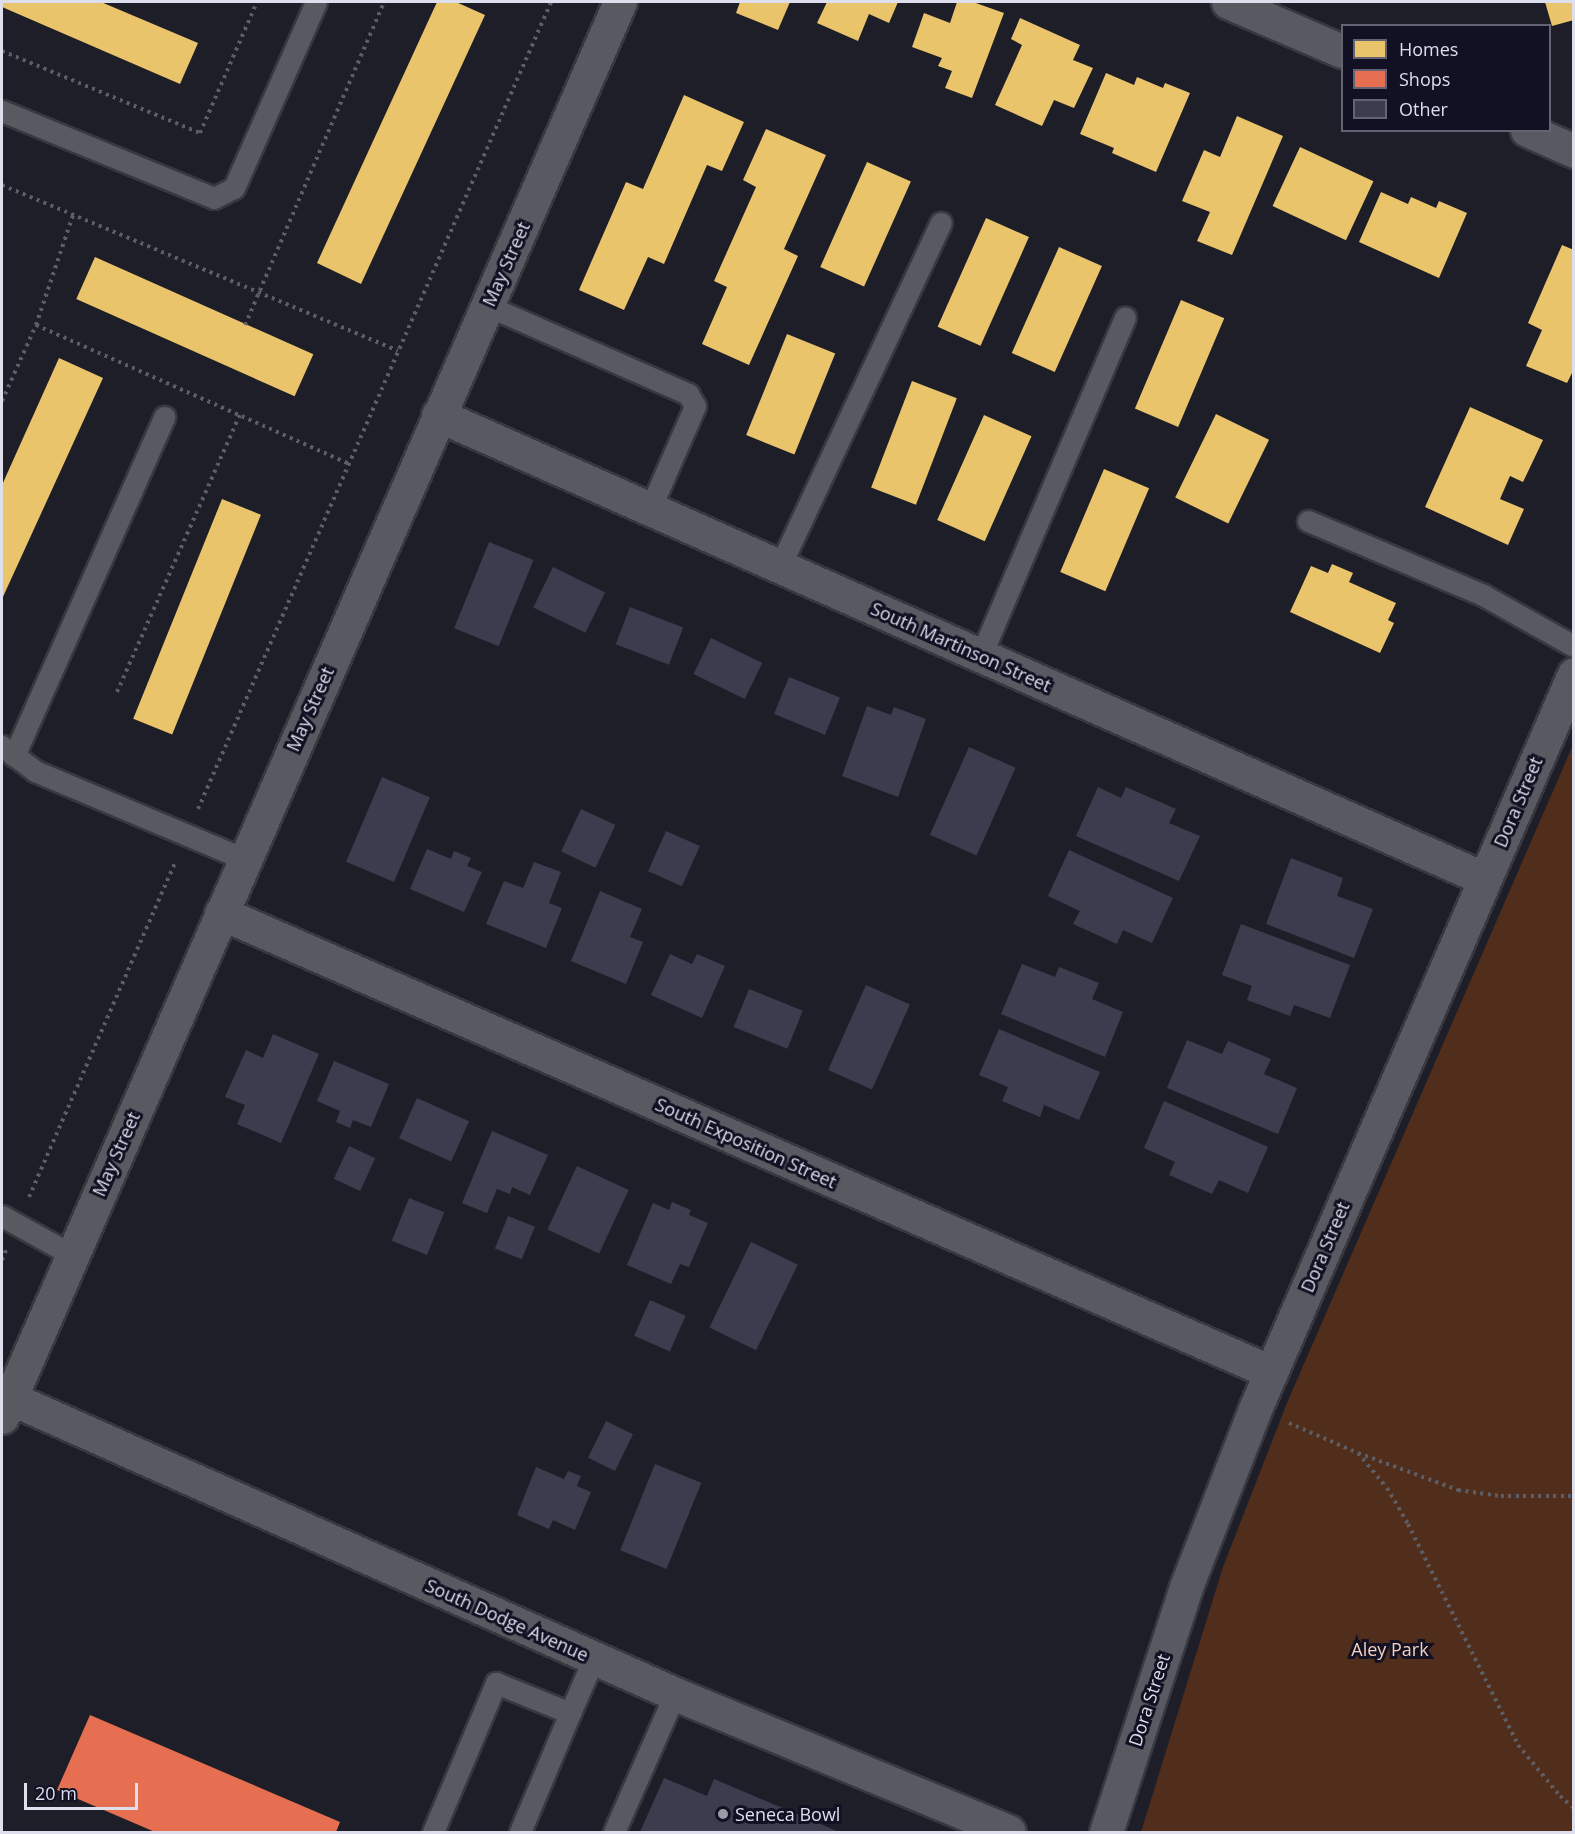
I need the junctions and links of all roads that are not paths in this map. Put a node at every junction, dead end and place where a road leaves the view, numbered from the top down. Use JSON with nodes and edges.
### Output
{"nodes":[{"id":1,"x":316,"y":2,"type":"edge"},
{"id":2,"x":620,"y":2,"type":"edge"},
{"id":3,"x":1228,"y":2,"type":"edge"},
{"id":4,"x":1341,"y":51,"type":"edge"},
{"id":5,"x":2,"y":111,"type":"edge"},
{"id":6,"x":1531,"y":132,"type":"edge"},
{"id":7,"x":1574,"y":151,"type":"edge"},
{"id":8,"x":941,"y":223,"type":"dead end"},
{"id":9,"x":488,"y":306,"type":"junction"},
{"id":10,"x":1125,"y":317,"type":"dead end"},
{"id":11,"x":438,"y":415,"type":"junction"},
{"id":12,"x":164,"y":417,"type":"dead end"},
{"id":13,"x":650,"y":509,"type":"junction"},
{"id":14,"x":1308,"y":521,"type":"dead end"},
{"id":15,"x":780,"y":566,"type":"junction"},
{"id":16,"x":1574,"y":646,"type":"edge"},
{"id":17,"x":981,"y":655,"type":"junction"},
{"id":18,"x":1574,"y":674,"type":"edge"},
{"id":19,"x":8,"y":751,"type":"edge"},
{"id":20,"x":244,"y":859,"type":"junction"},
{"id":21,"x":1485,"y":879,"type":"junction"},
{"id":22,"x":221,"y":913,"type":"junction"},
{"id":23,"x":9,"y":1220,"type":"edge"},
{"id":24,"x":72,"y":1255,"type":"junction"},
{"id":25,"x":1270,"y":1372,"type":"junction"},
{"id":26,"x":6,"y":1407,"type":"edge"},
{"id":27,"x":594,"y":1658,"type":"junction"},
{"id":28,"x":675,"y":1694,"type":"junction"},
{"id":29,"x":570,"y":1713,"type":"junction"},
{"id":30,"x":433,"y":1833,"type":"edge"},
{"id":31,"x":520,"y":1833,"type":"edge"},
{"id":32,"x":614,"y":1833,"type":"edge"},
{"id":33,"x":1009,"y":1833,"type":"edge"},
{"id":34,"x":1106,"y":1833,"type":"edge"}],
"edges":[{"from":1,"to":5,"type":"lane"},
{"from":2,"to":9,"type":"street","name":"May Street"},
{"from":3,"to":4,"type":"street"},
{"from":6,"to":7,"type":"street"},
{"from":8,"to":15,"type":"lane"},
{"from":9,"to":11,"type":"street","name":"May Street"},
{"from":9,"to":13,"type":"lane"},
{"from":10,"to":17,"type":"lane"},
{"from":11,"to":13,"type":"street","name":"South Martinson Street"},
{"from":11,"to":20,"type":"street","name":"May Street"},
{"from":12,"to":19,"type":"lane"},
{"from":13,"to":15,"type":"street","name":"South Martinson Street"},
{"from":14,"to":16,"type":"lane"},
{"from":15,"to":17,"type":"street","name":"South Martinson Street"},
{"from":17,"to":21,"type":"street","name":"South Martinson Street"},
{"from":18,"to":21,"type":"street","name":"Dora Street"},
{"from":19,"to":20,"type":"lane"},
{"from":20,"to":22,"type":"street","name":"May Street"},
{"from":21,"to":25,"type":"street","name":"Dora Street"},
{"from":22,"to":24,"type":"street","name":"May Street"},
{"from":22,"to":25,"type":"street","name":"South Exposition Street"},
{"from":23,"to":24,"type":"lane"},
{"from":24,"to":26,"type":"street","name":"May Street"},
{"from":25,"to":34,"type":"street","name":"Dora Street"},
{"from":26,"to":27,"type":"street","name":"South Dodge Avenue"},
{"from":27,"to":28,"type":"street","name":"South Dodge Avenue"},
{"from":27,"to":29,"type":"lane"},
{"from":28,"to":32,"type":"lane"},
{"from":28,"to":33,"type":"street","name":"South Dodge Avenue"},
{"from":29,"to":30,"type":"lane"},
{"from":29,"to":31,"type":"lane"}]}
